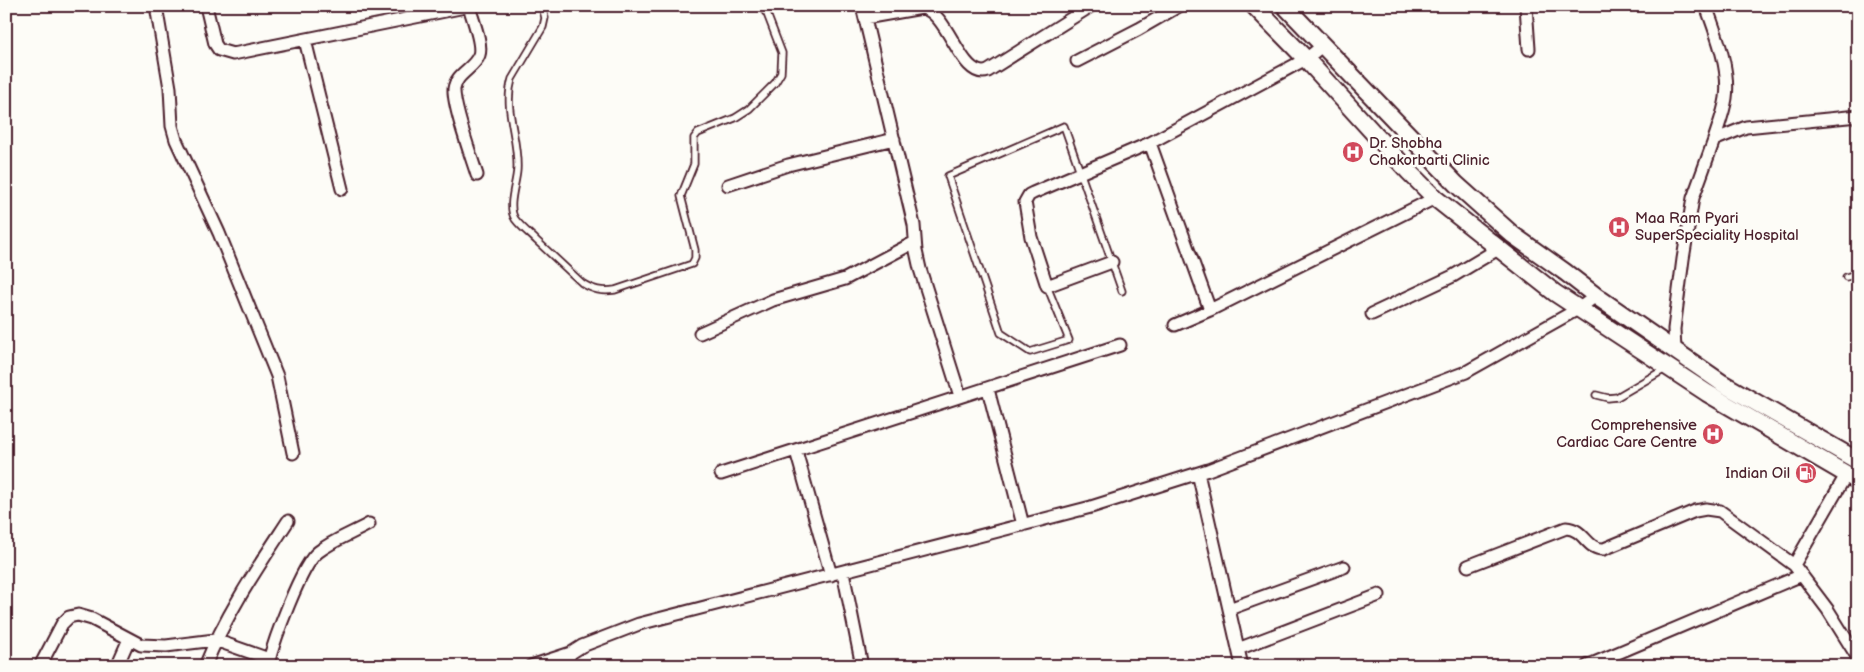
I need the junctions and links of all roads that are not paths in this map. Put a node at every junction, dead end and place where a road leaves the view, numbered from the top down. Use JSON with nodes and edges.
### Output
{"nodes":[{"id":1,"x":156,"y":6,"type":"edge"},
{"id":2,"x":206,"y":6,"type":"edge"},
{"id":3,"x":469,"y":6,"type":"edge"},
{"id":4,"x":542,"y":6,"type":"edge"},
{"id":5,"x":761,"y":6,"type":"edge"},
{"id":6,"x":862,"y":6,"type":"edge"},
{"id":7,"x":1091,"y":6,"type":"edge"},
{"id":8,"x":1179,"y":6,"type":"edge"},
{"id":9,"x":1254,"y":6,"type":"edge"},
{"id":10,"x":1284,"y":6,"type":"edge"},
{"id":11,"x":1526,"y":6,"type":"edge"},
{"id":12,"x":1706,"y":6,"type":"edge"},
{"id":13,"x":932,"y":9,"type":"edge"},
{"id":14,"x":865,"y":18,"type":"junction"},
{"id":15,"x":305,"y":40,"type":"junction"},
{"id":16,"x":1322,"y":46,"type":"junction"},
{"id":17,"x":1529,"y":49,"type":"dead end"},
{"id":18,"x":1306,"y":59,"type":"junction"},
{"id":19,"x":1077,"y":61,"type":"dead end"},
{"id":20,"x":1858,"y":116,"type":"edge"},
{"id":21,"x":894,"y":139,"type":"junction"},
{"id":22,"x":1714,"y":140,"type":"junction"},
{"id":23,"x":1150,"y":143,"type":"junction"},
{"id":24,"x":1080,"y":172,"type":"junction"},
{"id":25,"x":477,"y":175,"type":"dead end"},
{"id":26,"x":728,"y":185,"type":"dead end"},
{"id":27,"x":342,"y":188,"type":"dead end"},
{"id":28,"x":1436,"y":198,"type":"junction"},
{"id":29,"x":915,"y":242,"type":"junction"},
{"id":30,"x":1498,"y":249,"type":"junction"},
{"id":31,"x":1112,"y":262,"type":"junction"},
{"id":32,"x":1858,"y":274,"type":"edge"},
{"id":33,"x":1846,"y":278,"type":"dead end"},
{"id":34,"x":1047,"y":286,"type":"junction"},
{"id":35,"x":1122,"y":291,"type":"dead end"},
{"id":36,"x":1596,"y":296,"type":"junction"},
{"id":37,"x":1578,"y":309,"type":"junction"},
{"id":38,"x":1210,"y":310,"type":"junction"},
{"id":39,"x":1372,"y":314,"type":"dead end"},
{"id":40,"x":1175,"y":325,"type":"dead end"},
{"id":41,"x":700,"y":333,"type":"dead end"},
{"id":42,"x":1120,"y":345,"type":"dead end"},
{"id":43,"x":1675,"y":350,"type":"junction"},
{"id":44,"x":1667,"y":368,"type":"junction"},
{"id":45,"x":988,"y":389,"type":"junction"},
{"id":46,"x":1596,"y":395,"type":"dead end"},
{"id":47,"x":960,"y":396,"type":"junction"},
{"id":48,"x":796,"y":451,"type":"junction"},
{"id":49,"x":293,"y":453,"type":"dead end"},
{"id":50,"x":1858,"y":461,"type":"edge"},
{"id":51,"x":1198,"y":473,"type":"junction"},
{"id":52,"x":721,"y":474,"type":"dead end"},
{"id":53,"x":1852,"y":478,"type":"edge"},
{"id":54,"x":288,"y":521,"type":"dead end"},
{"id":55,"x":369,"y":524,"type":"dead end"},
{"id":56,"x":1023,"y":525,"type":"junction"},
{"id":57,"x":1794,"y":565,"type":"junction"},
{"id":58,"x":1468,"y":566,"type":"dead end"},
{"id":59,"x":1344,"y":567,"type":"dead end"},
{"id":60,"x":843,"y":572,"type":"junction"},
{"id":61,"x":831,"y":575,"type":"junction"},
{"id":62,"x":1802,"y":575,"type":"junction"},
{"id":63,"x":1380,"y":595,"type":"dead end"},
{"id":64,"x":1229,"y":610,"type":"junction"},
{"id":65,"x":129,"y":639,"type":"junction"},
{"id":66,"x":215,"y":640,"type":"junction"},
{"id":67,"x":1238,"y":649,"type":"junction"},
{"id":68,"x":571,"y":653,"type":"junction"},
{"id":69,"x":1858,"y":658,"type":"edge"},
{"id":70,"x":268,"y":662,"type":"edge"},
{"id":71,"x":40,"y":666,"type":"edge"},
{"id":72,"x":117,"y":666,"type":"edge"},
{"id":73,"x":205,"y":666,"type":"edge"},
{"id":74,"x":531,"y":666,"type":"edge"},
{"id":75,"x":564,"y":666,"type":"edge"},
{"id":76,"x":862,"y":666,"type":"edge"},
{"id":77,"x":1242,"y":666,"type":"edge"},
{"id":78,"x":1587,"y":666,"type":"edge"}],
"edges":[{"from":1,"to":49,"type":"street"},
{"from":2,"to":15,"type":"street"},
{"from":3,"to":15,"type":"street"},
{"from":3,"to":25,"type":"street"},
{"from":4,"to":5,"type":"lane"},
{"from":6,"to":14,"type":"street"},
{"from":7,"to":13,"type":"street"},
{"from":8,"to":19,"type":"street"},
{"from":9,"to":18,"type":"main road"},
{"from":10,"to":16,"type":"main road"},
{"from":11,"to":17,"type":"street"},
{"from":12,"to":22,"type":"street"},
{"from":13,"to":14,"type":"street"},
{"from":14,"to":21,"type":"street"},
{"from":15,"to":27,"type":"street"},
{"from":16,"to":18,"type":"street"},
{"from":16,"to":36,"type":"main road"},
{"from":18,"to":23,"type":"street"},
{"from":18,"to":28,"type":"main road"},
{"from":20,"to":22,"type":"street"},
{"from":21,"to":26,"type":"street"},
{"from":21,"to":29,"type":"street"},
{"from":22,"to":43,"type":"street"},
{"from":23,"to":24,"type":"street"},
{"from":23,"to":38,"type":"street"},
{"from":24,"to":31,"type":"lane"},
{"from":24,"to":34,"type":"street"},
{"from":24,"to":34,"type":"lane"},
{"from":28,"to":30,"type":"main road"},
{"from":28,"to":38,"type":"street"},
{"from":29,"to":41,"type":"street"},
{"from":29,"to":47,"type":"street"},
{"from":30,"to":37,"type":"main road"},
{"from":30,"to":39,"type":"street"},
{"from":31,"to":34,"type":"street"},
{"from":31,"to":35,"type":"lane"},
{"from":32,"to":33,"type":"lane"},
{"from":36,"to":37,"type":"street"},
{"from":36,"to":43,"type":"main road"},
{"from":37,"to":44,"type":"main road"},
{"from":37,"to":51,"type":"street"},
{"from":38,"to":40,"type":"street"},
{"from":42,"to":45,"type":"street"},
{"from":43,"to":50,"type":"main road"},
{"from":44,"to":46,"type":"lane"},
{"from":44,"to":53,"type":"main road"},
{"from":45,"to":47,"type":"street"},
{"from":45,"to":56,"type":"street"},
{"from":47,"to":48,"type":"street"},
{"from":48,"to":52,"type":"street"},
{"from":48,"to":61,"type":"street"},
{"from":51,"to":56,"type":"street"},
{"from":51,"to":64,"type":"street"},
{"from":53,"to":57,"type":"street"},
{"from":54,"to":66,"type":"street"},
{"from":55,"to":70,"type":"street"},
{"from":56,"to":60,"type":"street"},
{"from":57,"to":58,"type":"street"},
{"from":57,"to":62,"type":"street"},
{"from":59,"to":64,"type":"street"},
{"from":60,"to":61,"type":"street"},
{"from":60,"to":76,"type":"street"},
{"from":61,"to":68,"type":"street"},
{"from":62,"to":69,"type":"street"},
{"from":62,"to":78,"type":"street"},
{"from":63,"to":67,"type":"street"},
{"from":64,"to":67,"type":"street"},
{"from":65,"to":66,"type":"street"},
{"from":65,"to":71,"type":"street"},
{"from":65,"to":72,"type":"street"},
{"from":66,"to":70,"type":"street"},
{"from":66,"to":73,"type":"street"},
{"from":67,"to":77,"type":"street"},
{"from":68,"to":74,"type":"street"},
{"from":68,"to":75,"type":"street"}]}
